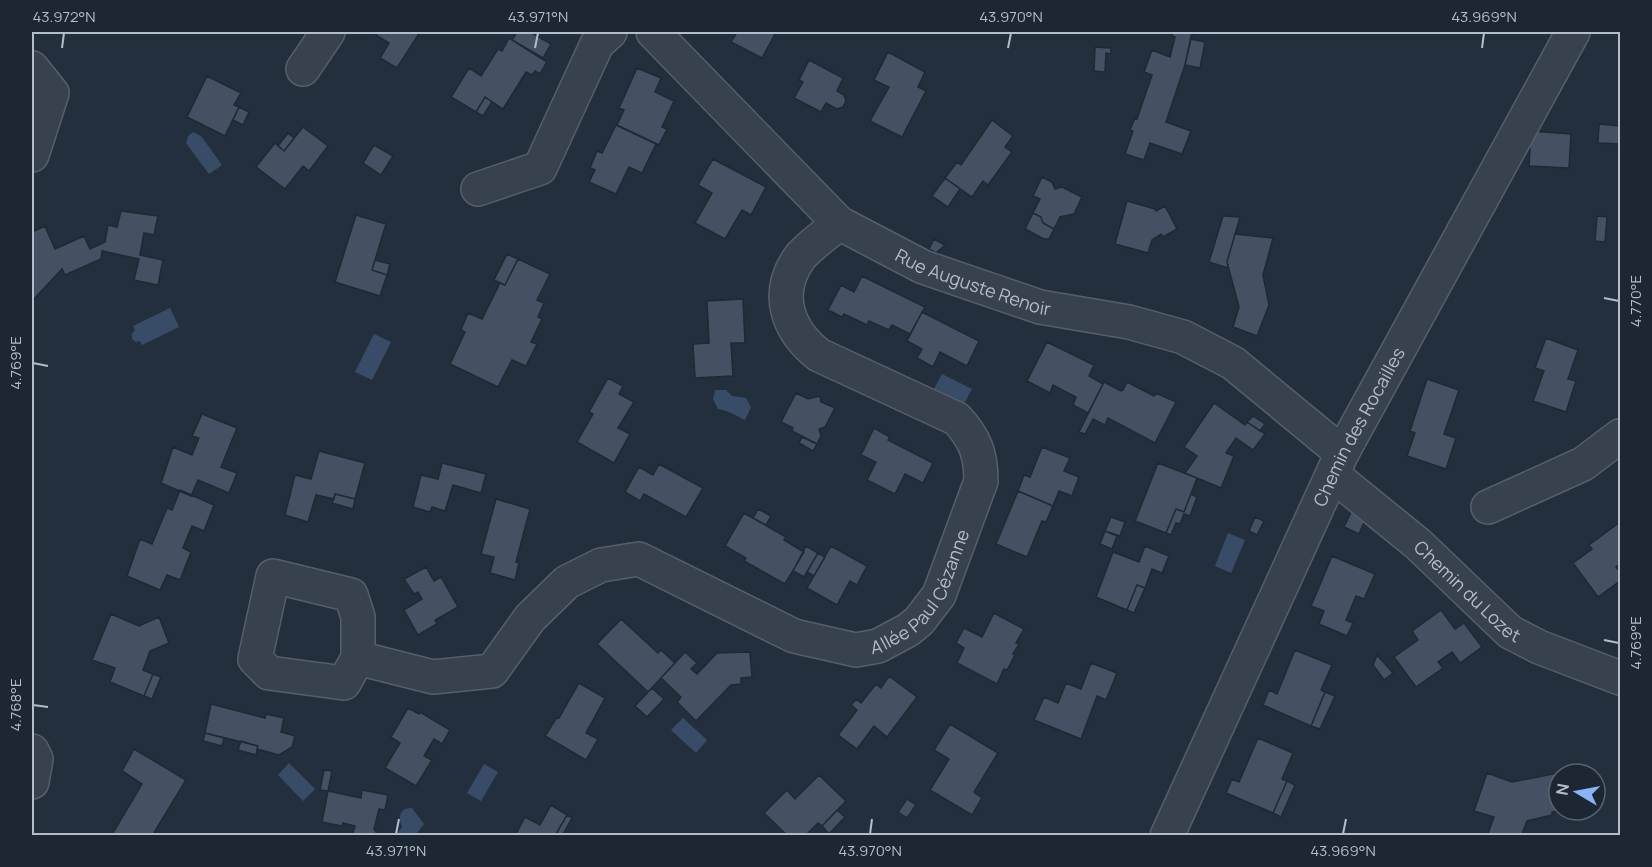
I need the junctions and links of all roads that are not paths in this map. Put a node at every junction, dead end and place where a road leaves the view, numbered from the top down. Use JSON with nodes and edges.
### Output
{"nodes":[{"id":1,"x":328,"y":32,"type":"edge"},
{"id":2,"x":610,"y":32,"type":"edge"},
{"id":3,"x":653,"y":32,"type":"edge"},
{"id":4,"x":1573,"y":32,"type":"edge"},
{"id":5,"x":32,"y":68,"type":"edge"},
{"id":6,"x":303,"y":69,"type":"dead end"},
{"id":7,"x":32,"y":155,"type":"edge"},
{"id":8,"x":478,"y":189,"type":"dead end"},
{"id":9,"x":839,"y":223,"type":"junction"},
{"id":10,"x":1620,"y":436,"type":"edge"},
{"id":11,"x":1338,"y":464,"type":"junction"},
{"id":12,"x":1488,"y":507,"type":"dead end"},
{"id":13,"x":358,"y":658,"type":"dead end"},
{"id":14,"x":1620,"y":678,"type":"edge"},
{"id":15,"x":32,"y":751,"type":"edge"},
{"id":16,"x":32,"y":782,"type":"edge"},
{"id":17,"x":1167,"y":836,"type":"edge"}],
"edges":[{"from":1,"to":6,"type":"street"},
{"from":2,"to":8,"type":"street"},
{"from":3,"to":9,"type":"street","name":"Rue Auguste Renoir"},
{"from":4,"to":11,"type":"street","name":"Chemin des Rocailles"},
{"from":5,"to":7,"type":"street"},
{"from":9,"to":11,"type":"street","name":"Rue Auguste Renoir"},
{"from":9,"to":13,"type":"street","name":"Allée Paul Cézanne"},
{"from":10,"to":12,"type":"street"},
{"from":11,"to":14,"type":"street","name":"Chemin du Lozet"},
{"from":11,"to":17,"type":"street","name":"Chemin des Rocailles"},
{"from":15,"to":16,"type":"street"}]}
